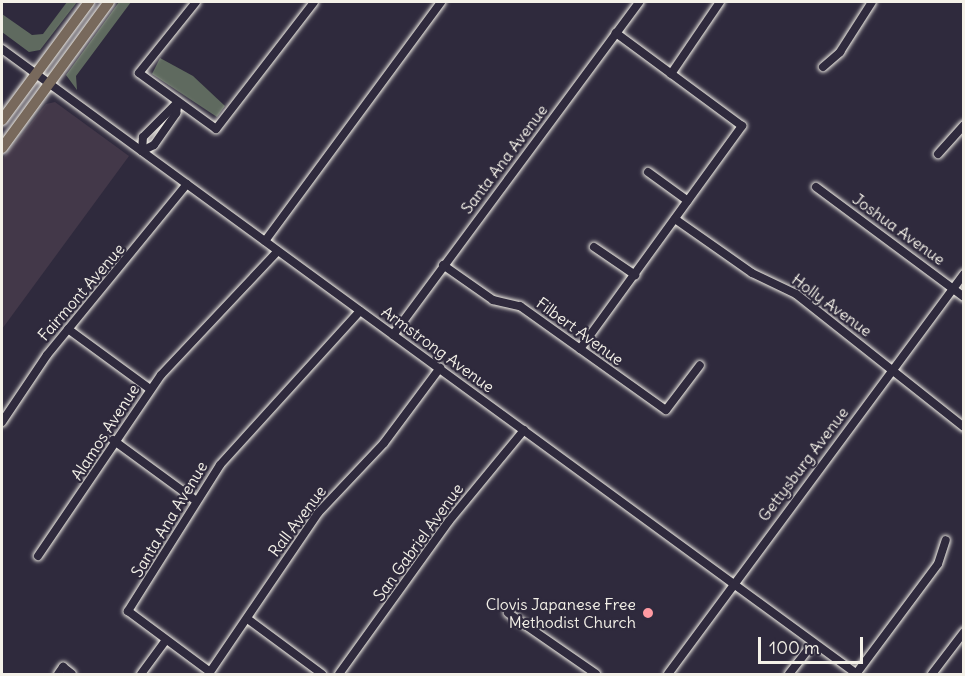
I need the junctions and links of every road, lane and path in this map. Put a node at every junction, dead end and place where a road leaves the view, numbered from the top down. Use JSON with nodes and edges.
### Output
{"nodes":[{"id":1,"x":89,"y":2,"type":"edge"},
{"id":2,"x":110,"y":2,"type":"edge"},
{"id":3,"x":196,"y":2,"type":"edge"},
{"id":4,"x":314,"y":2,"type":"edge"},
{"id":5,"x":441,"y":2,"type":"edge"},
{"id":6,"x":639,"y":2,"type":"edge"},
{"id":7,"x":720,"y":2,"type":"edge"},
{"id":8,"x":872,"y":2,"type":"edge"},
{"id":9,"x":616,"y":33,"type":"junction"},
{"id":10,"x":2,"y":49,"type":"edge"},
{"id":11,"x":823,"y":67,"type":"dead end"},
{"id":12,"x":36,"y":74,"type":"junction"},
{"id":13,"x":671,"y":74,"type":"junction"},
{"id":14,"x":49,"y":84,"type":"junction"},
{"id":15,"x":178,"y":102,"type":"junction"},
{"id":16,"x":2,"y":120,"type":"edge"},
{"id":17,"x":963,"y":125,"type":"edge"},
{"id":18,"x":2,"y":148,"type":"edge"},
{"id":19,"x":142,"y":151,"type":"junction"},
{"id":20,"x":938,"y":154,"type":"dead end"},
{"id":21,"x":648,"y":172,"type":"dead end"},
{"id":22,"x":187,"y":184,"type":"junction"},
{"id":23,"x":816,"y":187,"type":"dead end"},
{"id":24,"x":688,"y":201,"type":"junction"},
{"id":25,"x":675,"y":219,"type":"junction"},
{"id":26,"x":265,"y":241,"type":"junction"},
{"id":27,"x":594,"y":247,"type":"dead end"},
{"id":28,"x":278,"y":251,"type":"junction"},
{"id":29,"x":443,"y":265,"type":"junction"},
{"id":30,"x":963,"y":274,"type":"edge"},
{"id":31,"x":634,"y":275,"type":"junction"},
{"id":32,"x":953,"y":288,"type":"junction"},
{"id":33,"x":963,"y":297,"type":"edge"},
{"id":34,"x":360,"y":311,"type":"junction"},
{"id":35,"x":68,"y":329,"type":"junction"},
{"id":36,"x":393,"y":335,"type":"junction"},
{"id":37,"x":580,"y":349,"type":"junction"},
{"id":38,"x":700,"y":365,"type":"dead end"},
{"id":39,"x":440,"y":368,"type":"junction"},
{"id":40,"x":893,"y":371,"type":"junction"},
{"id":41,"x":150,"y":389,"type":"junction"},
{"id":42,"x":2,"y":422,"type":"edge"},
{"id":43,"x":963,"y":426,"type":"edge"},
{"id":44,"x":524,"y":430,"type":"junction"},
{"id":45,"x":113,"y":440,"type":"junction"},
{"id":46,"x":195,"y":500,"type":"junction"},
{"id":47,"x":946,"y":540,"type":"dead end"},
{"id":48,"x":38,"y":556,"type":"dead end"},
{"id":49,"x":734,"y":585,"type":"junction"},
{"id":50,"x":508,"y":613,"type":"dead end"},
{"id":51,"x":249,"y":620,"type":"junction"},
{"id":52,"x":963,"y":632,"type":"edge"},
{"id":53,"x":166,"y":640,"type":"junction"},
{"id":54,"x":813,"y":643,"type":"junction"},
{"id":55,"x":60,"y":671,"type":"edge"},
{"id":56,"x":857,"y":674,"type":"edge"},
{"id":57,"x":72,"y":675,"type":"edge"},
{"id":58,"x":141,"y":675,"type":"edge"},
{"id":59,"x":322,"y":675,"type":"edge"},
{"id":60,"x":339,"y":675,"type":"edge"},
{"id":61,"x":596,"y":675,"type":"edge"},
{"id":62,"x":668,"y":675,"type":"edge"},
{"id":63,"x":789,"y":675,"type":"edge"},
{"id":64,"x":932,"y":675,"type":"edge"}],
"edges":[{"from":1,"to":12,"type":"main road"},
{"from":2,"to":14,"type":"main road"},
{"from":3,"to":15,"type":"street"},
{"from":4,"to":15,"type":"street"},
{"from":5,"to":26,"type":"street"},
{"from":6,"to":9,"type":"street","name":"Santa Ana Avenue"},
{"from":7,"to":13,"type":"street"},
{"from":8,"to":11,"type":"street"},
{"from":9,"to":13,"type":"street"},
{"from":9,"to":29,"type":"street","name":"Santa Ana Avenue"},
{"from":10,"to":12,"type":"street","name":"Armstrong Avenue"},
{"from":12,"to":14,"type":"street","name":"Armstrong Avenue"},
{"from":12,"to":16,"type":"main road"},
{"from":13,"to":24,"type":"street"},
{"from":14,"to":18,"type":"main road"},
{"from":14,"to":19,"type":"street","name":"Armstrong Avenue"},
{"from":15,"to":19,"type":"street"},
{"from":17,"to":20,"type":"street"},
{"from":19,"to":22,"type":"street","name":"Armstrong Avenue"},
{"from":21,"to":24,"type":"street"},
{"from":22,"to":26,"type":"street","name":"Armstrong Avenue"},
{"from":22,"to":35,"type":"street","name":"Fairmont Avenue"},
{"from":23,"to":32,"type":"street","name":"Joshua Avenue"},
{"from":24,"to":25,"type":"street"},
{"from":25,"to":31,"type":"street"},
{"from":25,"to":40,"type":"street","name":"Holly Avenue"},
{"from":26,"to":28,"type":"street","name":"Armstrong Avenue"},
{"from":27,"to":31,"type":"street"},
{"from":28,"to":34,"type":"street","name":"Armstrong Avenue"},
{"from":28,"to":41,"type":"street","name":"Alamos Avenue"},
{"from":29,"to":36,"type":"street","name":"Santa Ana Avenue"},
{"from":29,"to":37,"type":"street","name":"Filbert Avenue"},
{"from":30,"to":32,"type":"street","name":"Gettysburg Avenue"},
{"from":31,"to":37,"type":"street"},
{"from":32,"to":33,"type":"street","name":"Joshua Avenue"},
{"from":32,"to":40,"type":"street","name":"Gettysburg Avenue"},
{"from":34,"to":36,"type":"street","name":"Armstrong Avenue"},
{"from":34,"to":46,"type":"street","name":"Santa Ana Avenue"},
{"from":35,"to":41,"type":"street"},
{"from":35,"to":42,"type":"street","name":"Fairmont Avenue"},
{"from":36,"to":39,"type":"street","name":"Armstrong Avenue"},
{"from":37,"to":38,"type":"street","name":"Filbert Avenue"},
{"from":39,"to":44,"type":"street","name":"Armstrong Avenue"},
{"from":39,"to":51,"type":"street","name":"Rall Avenue"},
{"from":40,"to":43,"type":"street","name":"Holly Avenue"},
{"from":40,"to":49,"type":"street","name":"Gettysburg Avenue"},
{"from":41,"to":45,"type":"street","name":"Alamos Avenue"},
{"from":44,"to":49,"type":"street","name":"Armstrong Avenue"},
{"from":44,"to":60,"type":"street","name":"San Gabriel Avenue"},
{"from":45,"to":46,"type":"street"},
{"from":45,"to":48,"type":"street","name":"Alamos Avenue"},
{"from":46,"to":53,"type":"street","name":"Santa Ana Avenue"},
{"from":47,"to":56,"type":"street"},
{"from":49,"to":54,"type":"street","name":"Armstrong Avenue"},
{"from":49,"to":62,"type":"street","name":"Gettysburg Avenue"},
{"from":50,"to":61,"type":"street"},
{"from":51,"to":53,"type":"street","name":"Rall Avenue"},
{"from":51,"to":59,"type":"street"},
{"from":52,"to":64,"type":"street"},
{"from":53,"to":58,"type":"street"},
{"from":54,"to":56,"type":"street","name":"Armstrong Avenue"},
{"from":54,"to":63,"type":"street"},
{"from":55,"to":57,"type":"street"}]}
